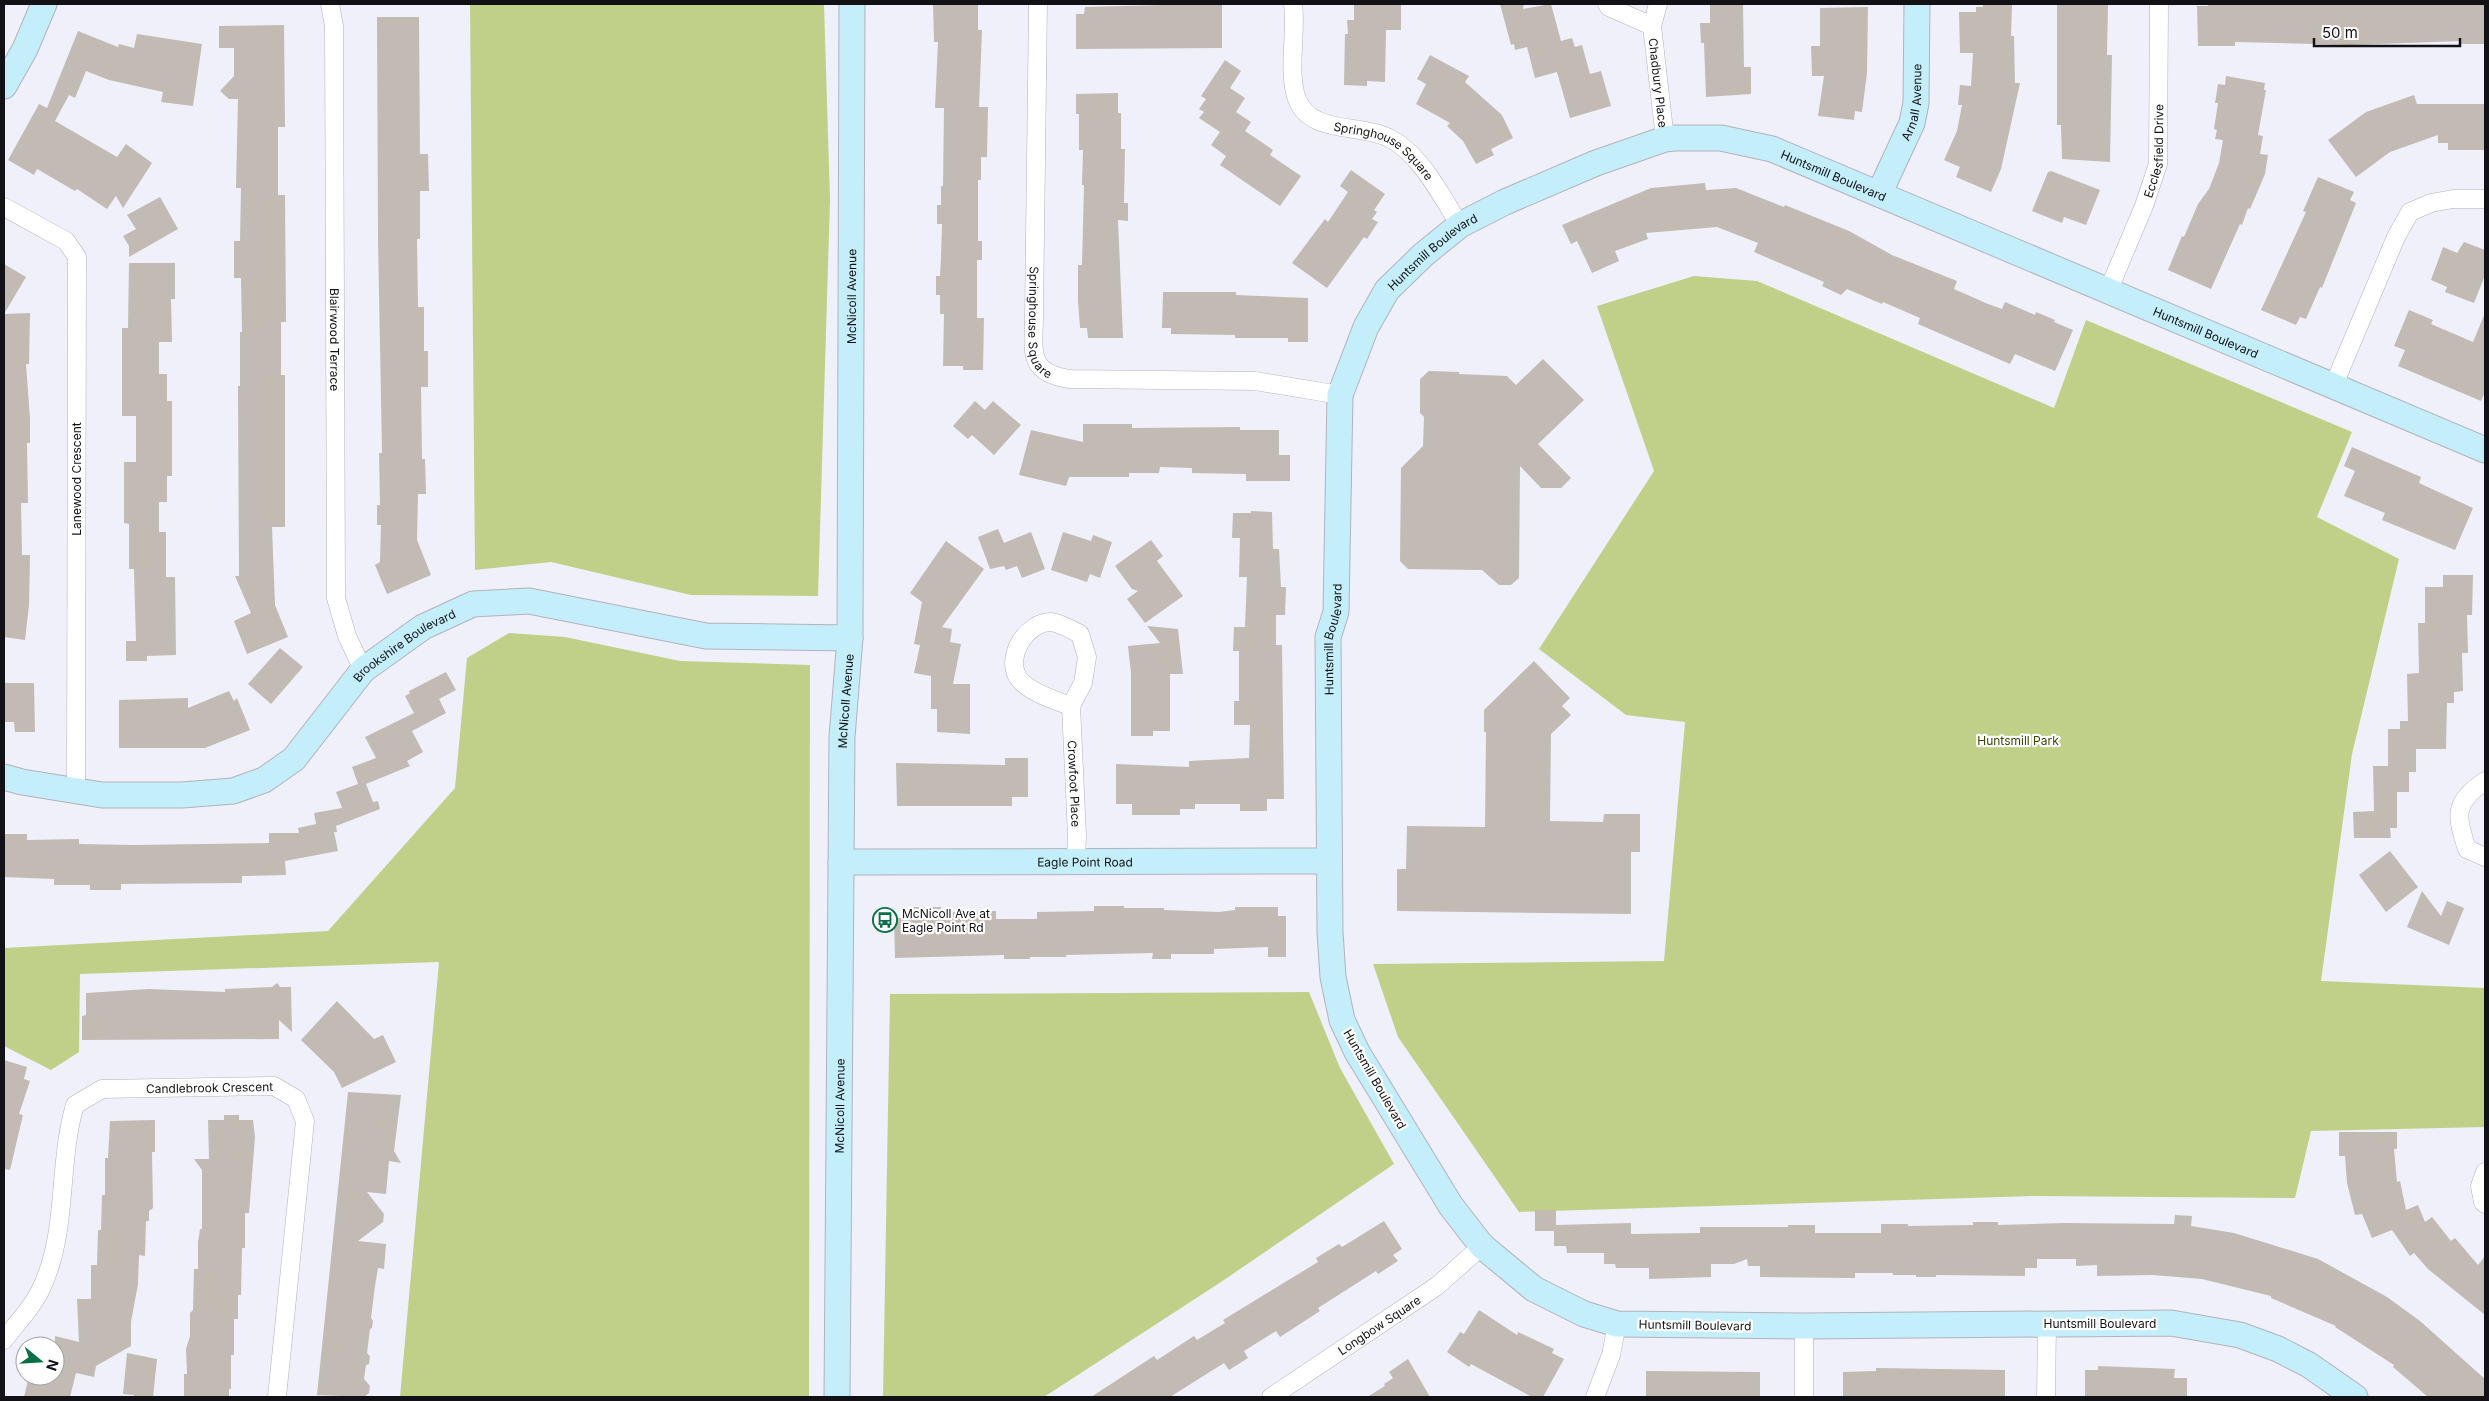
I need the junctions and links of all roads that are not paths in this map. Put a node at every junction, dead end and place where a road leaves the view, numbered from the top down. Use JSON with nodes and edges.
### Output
{"nodes":[{"id":1,"x":44,"y":4,"type":"edge"},
{"id":2,"x":330,"y":4,"type":"edge"},
{"id":3,"x":852,"y":4,"type":"edge"},
{"id":4,"x":1038,"y":4,"type":"edge"},
{"id":5,"x":1293,"y":4,"type":"edge"},
{"id":6,"x":1607,"y":4,"type":"edge"},
{"id":7,"x":1658,"y":4,"type":"edge"},
{"id":8,"x":1917,"y":4,"type":"edge"},
{"id":9,"x":2159,"y":4,"type":"edge"},
{"id":10,"x":1652,"y":26,"type":"junction"},
{"id":11,"x":4,"y":86,"type":"edge"},
{"id":12,"x":1665,"y":139,"type":"junction"},
{"id":13,"x":1879,"y":194,"type":"junction"},
{"id":14,"x":2485,"y":199,"type":"edge"},
{"id":15,"x":4,"y":208,"type":"edge"},
{"id":16,"x":1460,"y":225,"type":"junction"},
{"id":17,"x":2108,"y":291,"type":"junction"},
{"id":18,"x":2333,"y":387,"type":"junction"},
{"id":19,"x":1340,"y":395,"type":"junction"},
{"id":20,"x":2485,"y":450,"type":"edge"},
{"id":21,"x":850,"y":638,"type":"junction"},
{"id":22,"x":363,"y":670,"type":"junction"},
{"id":23,"x":1071,"y":706,"type":"junction"},
{"id":24,"x":4,"y":777,"type":"edge"},
{"id":25,"x":2485,"y":781,"type":"edge"},
{"id":26,"x":76,"y":792,"type":"junction"},
{"id":27,"x":2485,"y":857,"type":"edge"},
{"id":28,"x":1329,"y":861,"type":"junction"},
{"id":29,"x":841,"y":862,"type":"junction"},
{"id":30,"x":1076,"y":862,"type":"junction"},
{"id":31,"x":2485,"y":1172,"type":"edge"},
{"id":32,"x":2485,"y":1204,"type":"edge"},
{"id":33,"x":1482,"y":1246,"type":"junction"},
{"id":34,"x":2047,"y":1323,"type":"junction"},
{"id":35,"x":1617,"y":1324,"type":"junction"},
{"id":36,"x":1804,"y":1326,"type":"junction"},
{"id":37,"x":4,"y":1340,"type":"edge"},
{"id":38,"x":2349,"y":1395,"type":"edge"},
{"id":39,"x":277,"y":1397,"type":"edge"},
{"id":40,"x":836,"y":1397,"type":"edge"},
{"id":41,"x":1271,"y":1397,"type":"edge"},
{"id":42,"x":1595,"y":1397,"type":"edge"},
{"id":43,"x":1804,"y":1397,"type":"edge"},
{"id":44,"x":2046,"y":1397,"type":"edge"}],
"edges":[{"from":1,"to":11,"type":"street"},
{"from":2,"to":22,"type":"street","name":"Blairwood Terrace"},
{"from":3,"to":21,"type":"street","name":"McNicoll Avenue"},
{"from":4,"to":19,"type":"street","name":"Springhouse Square"},
{"from":5,"to":16,"type":"street","name":"Springhouse Square"},
{"from":6,"to":10,"type":"street","name":"Chadbury Place"},
{"from":7,"to":10,"type":"street","name":"Chadbury Place"},
{"from":8,"to":13,"type":"street","name":"Arnall Avenue"},
{"from":9,"to":17,"type":"street","name":"Ecclesfield Drive"},
{"from":10,"to":12,"type":"street","name":"Chadbury Place"},
{"from":12,"to":13,"type":"street","name":"Huntsmill Boulevard"},
{"from":12,"to":16,"type":"street","name":"Huntsmill Boulevard"},
{"from":13,"to":17,"type":"street","name":"Huntsmill Boulevard"},
{"from":14,"to":18,"type":"street"},
{"from":15,"to":26,"type":"street","name":"Lanewood Crescent"},
{"from":16,"to":19,"type":"street","name":"Huntsmill Boulevard"},
{"from":17,"to":18,"type":"street","name":"Huntsmill Boulevard"},
{"from":18,"to":20,"type":"street","name":"Huntsmill Boulevard"},
{"from":19,"to":28,"type":"street","name":"Huntsmill Boulevard"},
{"from":21,"to":22,"type":"street","name":"Brookshire Boulevard"},
{"from":21,"to":29,"type":"street","name":"McNicoll Avenue"},
{"from":22,"to":26,"type":"street","name":"Brookshire Boulevard"},
{"from":23,"to":23,"type":"street","name":"Crowfoot Place"},
{"from":23,"to":30,"type":"street","name":"Crowfoot Place"},
{"from":24,"to":26,"type":"street","name":"Brookshire Boulevard"},
{"from":25,"to":27,"type":"street"},
{"from":28,"to":30,"type":"street","name":"Eagle Point Road"},
{"from":28,"to":33,"type":"street","name":"Huntsmill Boulevard"},
{"from":29,"to":30,"type":"street","name":"Eagle Point Road"},
{"from":29,"to":40,"type":"street","name":"McNicoll Avenue"},
{"from":31,"to":32,"type":"street"},
{"from":33,"to":35,"type":"street","name":"Huntsmill Boulevard"},
{"from":33,"to":41,"type":"street","name":"Longbow Square"},
{"from":34,"to":36,"type":"street","name":"Huntsmill Boulevard"},
{"from":34,"to":38,"type":"street","name":"Huntsmill Boulevard"},
{"from":34,"to":44,"type":"street"},
{"from":35,"to":36,"type":"street","name":"Huntsmill Boulevard"},
{"from":35,"to":42,"type":"street"},
{"from":36,"to":43,"type":"street"},
{"from":37,"to":39,"type":"street","name":"Candlebrook Crescent"}]}
